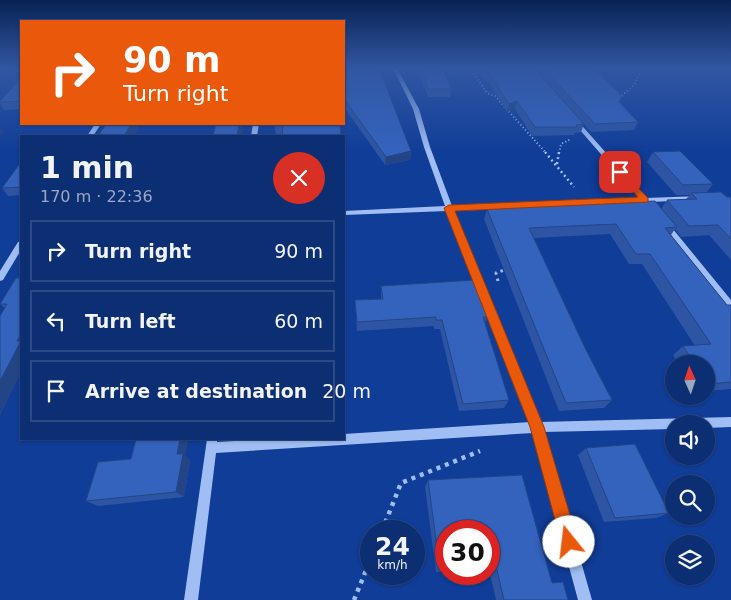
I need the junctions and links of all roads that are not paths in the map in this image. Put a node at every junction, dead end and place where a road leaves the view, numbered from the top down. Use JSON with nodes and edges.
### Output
{"nodes":[{"id":1,"x":409,"y":96,"type":"edge"},
{"id":2,"x":570,"y":115,"type":"edge"},
{"id":3,"x":702,"y":198,"type":"edge"},
{"id":4,"x":645,"y":200,"type":"junction"},
{"id":5,"x":449,"y":208,"type":"junction"},
{"id":6,"x":651,"y":208,"type":"edge"},
{"id":7,"x":345,"y":213,"type":"edge"},
{"id":8,"x":657,"y":215,"type":"edge"},
{"id":9,"x":20,"y":246,"type":"edge"},
{"id":10,"x":0,"y":278,"type":"edge"},
{"id":11,"x":731,"y":306,"type":"edge"},
{"id":12,"x":731,"y":422,"type":"edge"},
{"id":13,"x":537,"y":427,"type":"junction"},
{"id":14,"x":345,"y":436,"type":"edge"},
{"id":15,"x":273,"y":440,"type":"edge"},
{"id":16,"x":212,"y":443,"type":"edge"},
{"id":17,"x":191,"y":600,"type":"edge"},
{"id":18,"x":585,"y":600,"type":"edge"}],
"edges":[{"from":1,"to":5,"type":"street"},
{"from":2,"to":4,"type":"street"},
{"from":3,"to":4,"type":"street"},
{"from":4,"to":5,"type":"street"},
{"from":4,"to":6,"type":"street"},
{"from":5,"to":7,"type":"street"},
{"from":5,"to":13,"type":"street"},
{"from":8,"to":11,"type":"street"},
{"from":9,"to":10,"type":"street"},
{"from":12,"to":13,"type":"street"},
{"from":13,"to":14,"type":"street"},
{"from":13,"to":18,"type":"street"},
{"from":15,"to":16,"type":"street"},
{"from":16,"to":17,"type":"street"}]}
